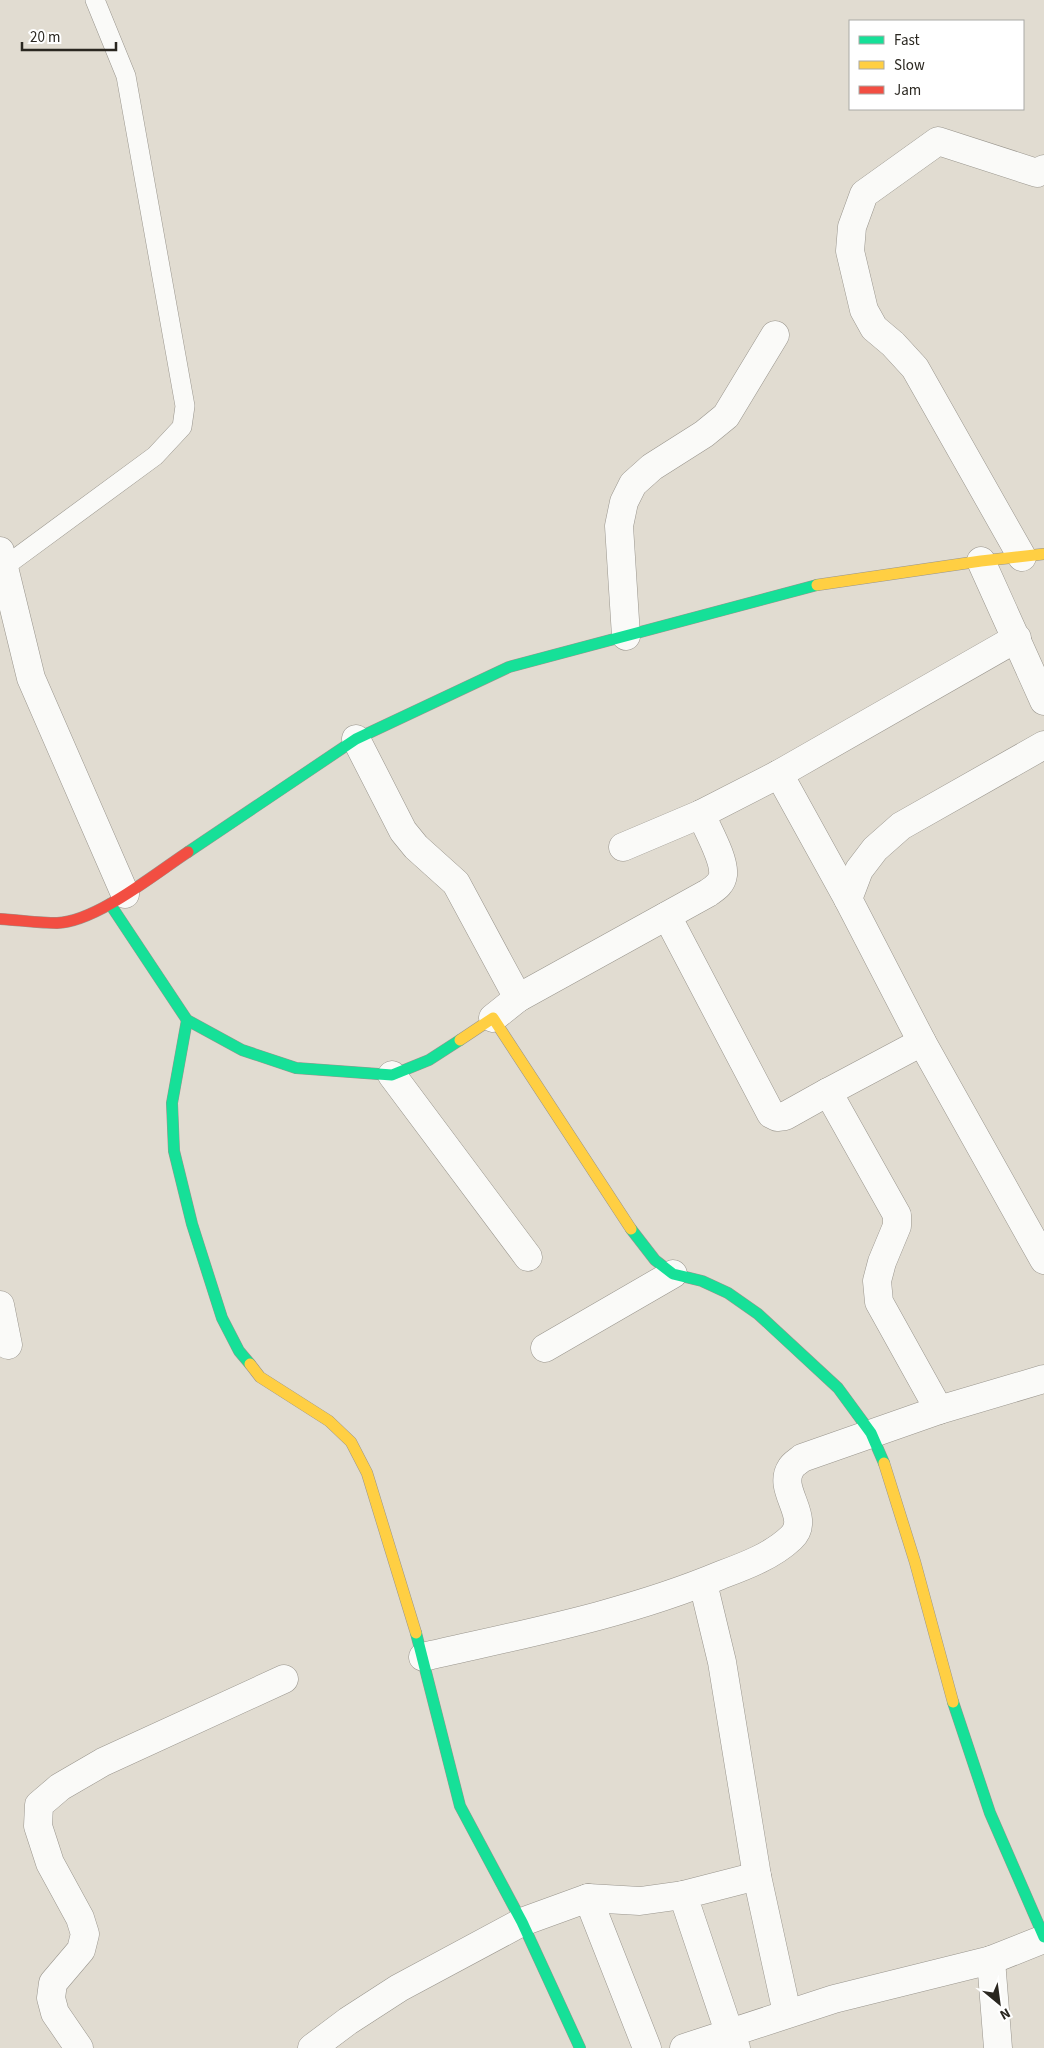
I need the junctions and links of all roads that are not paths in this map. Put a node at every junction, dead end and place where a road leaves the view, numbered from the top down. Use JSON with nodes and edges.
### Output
{"nodes":[{"id":1,"x":95,"y":0,"type":"edge"},
{"id":2,"x":1044,"y":169,"type":"edge"},
{"id":3,"x":775,"y":335,"type":"dead end"},
{"id":4,"x":1033,"y":556,"type":"edge"},
{"id":5,"x":2,"y":559,"type":"edge"},
{"id":6,"x":981,"y":561,"type":"junction"},
{"id":7,"x":626,"y":636,"type":"junction"},
{"id":8,"x":1017,"y":638,"type":"junction"},
{"id":9,"x":1044,"y":701,"type":"edge"},
{"id":10,"x":356,"y":739,"type":"junction"},
{"id":11,"x":1044,"y":745,"type":"edge"},
{"id":12,"x":779,"y":774,"type":"junction"},
{"id":13,"x":701,"y":814,"type":"junction"},
{"id":14,"x":623,"y":847,"type":"dead end"},
{"id":15,"x":118,"y":899,"type":"junction"},
{"id":16,"x":848,"y":899,"type":"junction"},
{"id":17,"x":667,"y":916,"type":"junction"},
{"id":18,"x":0,"y":919,"type":"edge"},
{"id":19,"x":518,"y":998,"type":"junction"},
{"id":20,"x":493,"y":1018,"type":"junction"},
{"id":21,"x":187,"y":1020,"type":"junction"},
{"id":22,"x":922,"y":1042,"type":"junction"},
{"id":23,"x":392,"y":1075,"type":"junction"},
{"id":24,"x":828,"y":1092,"type":"junction"},
{"id":25,"x":528,"y":1257,"type":"dead end"},
{"id":26,"x":1044,"y":1260,"type":"edge"},
{"id":27,"x":673,"y":1274,"type":"junction"},
{"id":28,"x":0,"y":1305,"type":"edge"},
{"id":29,"x":8,"y":1345,"type":"dead end"},
{"id":30,"x":545,"y":1348,"type":"dead end"},
{"id":31,"x":1044,"y":1379,"type":"edge"},
{"id":32,"x":939,"y":1410,"type":"junction"},
{"id":33,"x":871,"y":1433,"type":"junction"},
{"id":34,"x":703,"y":1583,"type":"junction"},
{"id":35,"x":423,"y":1657,"type":"junction"},
{"id":36,"x":284,"y":1680,"type":"dead end"},
{"id":37,"x":758,"y":1876,"type":"junction"},
{"id":38,"x":683,"y":1895,"type":"junction"},
{"id":39,"x":588,"y":1898,"type":"junction"},
{"id":40,"x":522,"y":1922,"type":"junction"},
{"id":41,"x":1044,"y":1938,"type":"edge"},
{"id":42,"x":991,"y":1960,"type":"junction"},
{"id":43,"x":787,"y":2013,"type":"junction"},
{"id":44,"x":733,"y":2040,"type":"edge"},
{"id":45,"x":79,"y":2048,"type":"edge"},
{"id":46,"x":312,"y":2048,"type":"edge"},
{"id":47,"x":580,"y":2048,"type":"edge"},
{"id":48,"x":647,"y":2048,"type":"edge"},
{"id":49,"x":684,"y":2048,"type":"edge"},
{"id":50,"x":998,"y":2048,"type":"edge"}],
"edges":[{"from":1,"to":5,"type":"lane"},
{"from":2,"to":4,"type":"street"},
{"from":3,"to":7,"type":"street"},
{"from":4,"to":6,"type":"street"},
{"from":5,"to":15,"type":"street"},
{"from":6,"to":7,"type":"street"},
{"from":6,"to":8,"type":"street"},
{"from":7,"to":10,"type":"street"},
{"from":8,"to":9,"type":"street"},
{"from":8,"to":12,"type":"street"},
{"from":10,"to":15,"type":"street"},
{"from":10,"to":19,"type":"street"},
{"from":11,"to":16,"type":"street"},
{"from":12,"to":13,"type":"street"},
{"from":12,"to":16,"type":"street"},
{"from":13,"to":14,"type":"street"},
{"from":13,"to":17,"type":"street"},
{"from":15,"to":18,"type":"street"},
{"from":15,"to":21,"type":"street"},
{"from":16,"to":22,"type":"street"},
{"from":17,"to":19,"type":"street"},
{"from":17,"to":24,"type":"street"},
{"from":19,"to":20,"type":"street"},
{"from":20,"to":23,"type":"street"},
{"from":20,"to":27,"type":"street"},
{"from":21,"to":23,"type":"street"},
{"from":21,"to":35,"type":"street"},
{"from":22,"to":24,"type":"street"},
{"from":22,"to":26,"type":"street"},
{"from":23,"to":25,"type":"street"},
{"from":24,"to":32,"type":"street"},
{"from":27,"to":30,"type":"street"},
{"from":27,"to":33,"type":"street"},
{"from":28,"to":29,"type":"street"},
{"from":31,"to":32,"type":"street"},
{"from":32,"to":33,"type":"street"},
{"from":33,"to":34,"type":"street"},
{"from":33,"to":41,"type":"street"},
{"from":34,"to":35,"type":"street"},
{"from":34,"to":37,"type":"street"},
{"from":35,"to":40,"type":"street"},
{"from":36,"to":45,"type":"street"},
{"from":37,"to":38,"type":"street"},
{"from":37,"to":43,"type":"street"},
{"from":38,"to":39,"type":"street"},
{"from":38,"to":44,"type":"street"},
{"from":39,"to":40,"type":"street"},
{"from":39,"to":48,"type":"street"},
{"from":40,"to":46,"type":"street"},
{"from":40,"to":47,"type":"street"},
{"from":41,"to":42,"type":"street"},
{"from":42,"to":43,"type":"street"},
{"from":42,"to":50,"type":"street"},
{"from":43,"to":44,"type":"street"},
{"from":44,"to":49,"type":"street"}]}
